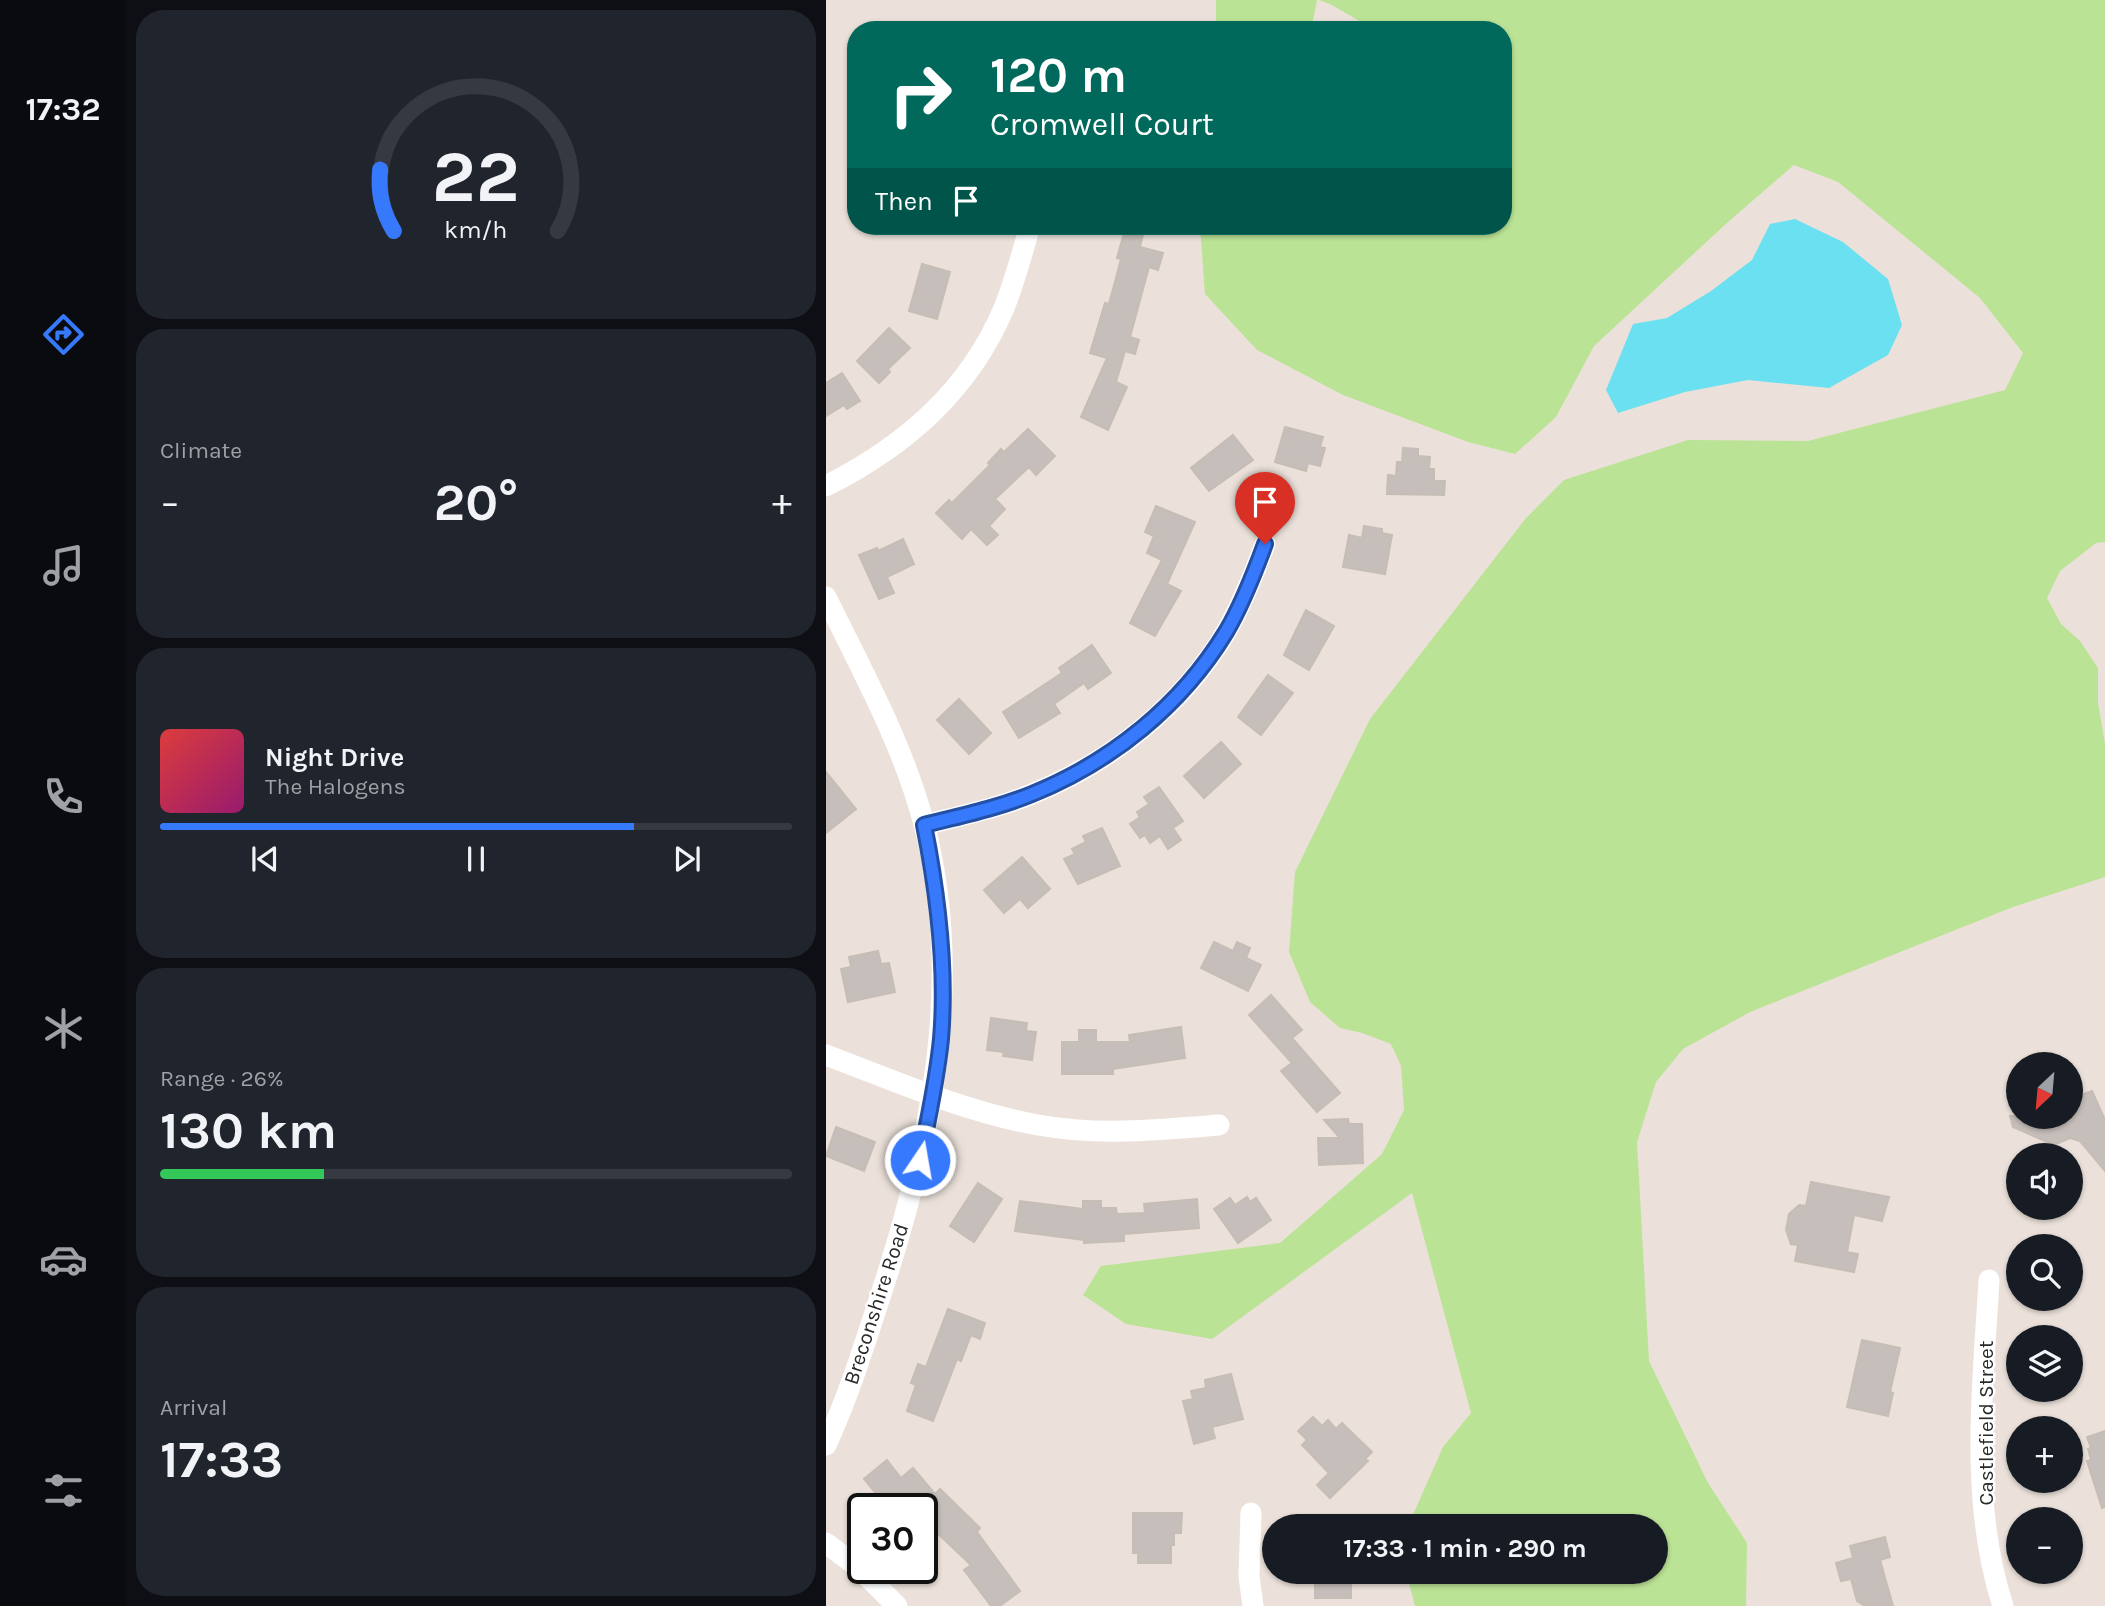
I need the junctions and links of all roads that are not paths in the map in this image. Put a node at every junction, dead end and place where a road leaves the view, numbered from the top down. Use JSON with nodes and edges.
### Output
{"nodes":[{"id":1,"x":1027,"y":235,"type":"edge"},
{"id":2,"x":826,"y":486,"type":"edge"},
{"id":3,"x":1265,"y":544,"type":"dead end"},
{"id":4,"x":826,"y":597,"type":"edge"},
{"id":5,"x":924,"y":825,"type":"junction"},
{"id":6,"x":826,"y":1055,"type":"edge"},
{"id":7,"x":933,"y":1096,"type":"junction"},
{"id":8,"x":1219,"y":1125,"type":"dead end"},
{"id":9,"x":1989,"y":1280,"type":"dead end"},
{"id":10,"x":826,"y":1445,"type":"edge"},
{"id":11,"x":1251,"y":1513,"type":"dead end"},
{"id":12,"x":826,"y":1543,"type":"edge"},
{"id":13,"x":897,"y":1606,"type":"edge"},
{"id":14,"x":1253,"y":1606,"type":"edge"},
{"id":15,"x":2003,"y":1606,"type":"edge"}],
"edges":[{"from":1,"to":2,"type":"street"},
{"from":3,"to":5,"type":"street"},
{"from":4,"to":5,"type":"street","name":"Breconshire Road"},
{"from":5,"to":7,"type":"street","name":"Breconshire Road"},
{"from":6,"to":7,"type":"street"},
{"from":7,"to":8,"type":"street"},
{"from":7,"to":10,"type":"street","name":"Breconshire Road"},
{"from":9,"to":15,"type":"street","name":"Castlefield Street"},
{"from":11,"to":14,"type":"street"},
{"from":12,"to":13,"type":"street"}]}
